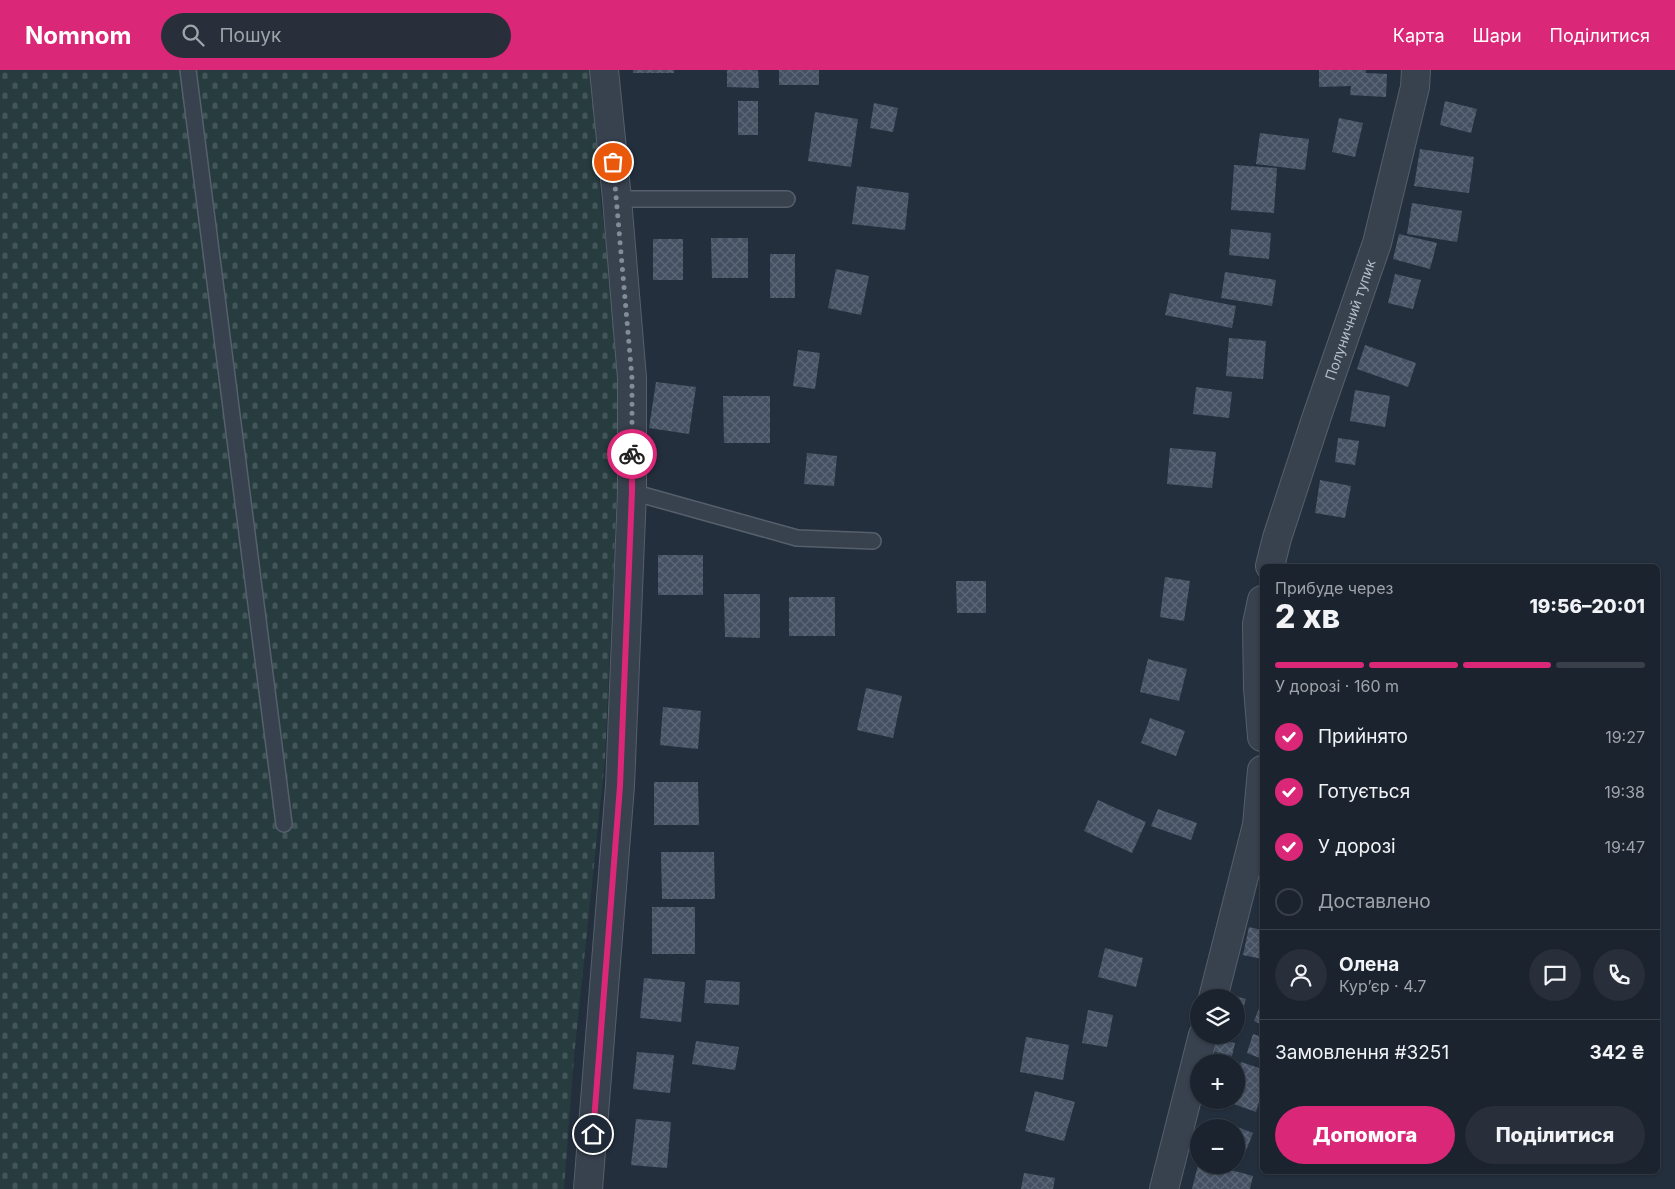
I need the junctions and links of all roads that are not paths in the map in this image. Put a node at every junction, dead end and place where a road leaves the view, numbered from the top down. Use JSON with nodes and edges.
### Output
{"nodes":[{"id":1,"x":188,"y":70,"type":"edge"},
{"id":2,"x":604,"y":70,"type":"edge"},
{"id":3,"x":1416,"y":70,"type":"edge"},
{"id":4,"x":617,"y":199,"type":"junction"},
{"id":5,"x":787,"y":199,"type":"dead end"},
{"id":6,"x":632,"y":492,"type":"junction"},
{"id":7,"x":873,"y":541,"type":"dead end"},
{"id":8,"x":1270,"y":564,"type":"edge"},
{"id":9,"x":1260,"y":610,"type":"edge"},
{"id":10,"x":1260,"y":712,"type":"edge"},
{"id":11,"x":1260,"y":792,"type":"edge"},
{"id":12,"x":284,"y":824,"type":"dead end"},
{"id":13,"x":1215,"y":989,"type":"edge"},
{"id":14,"x":1201,"y":1044,"type":"edge"},
{"id":15,"x":588,"y":1189,"type":"edge"},
{"id":16,"x":1164,"y":1189,"type":"edge"}],
"edges":[{"from":1,"to":12,"type":"lane"},
{"from":2,"to":4,"type":"street"},
{"from":3,"to":8,"type":"street","name":"Полуничний тупик"},
{"from":4,"to":5,"type":"lane"},
{"from":4,"to":6,"type":"street"},
{"from":6,"to":7,"type":"lane"},
{"from":6,"to":15,"type":"street"},
{"from":9,"to":10,"type":"street"},
{"from":11,"to":13,"type":"street"},
{"from":14,"to":16,"type":"street"}]}
